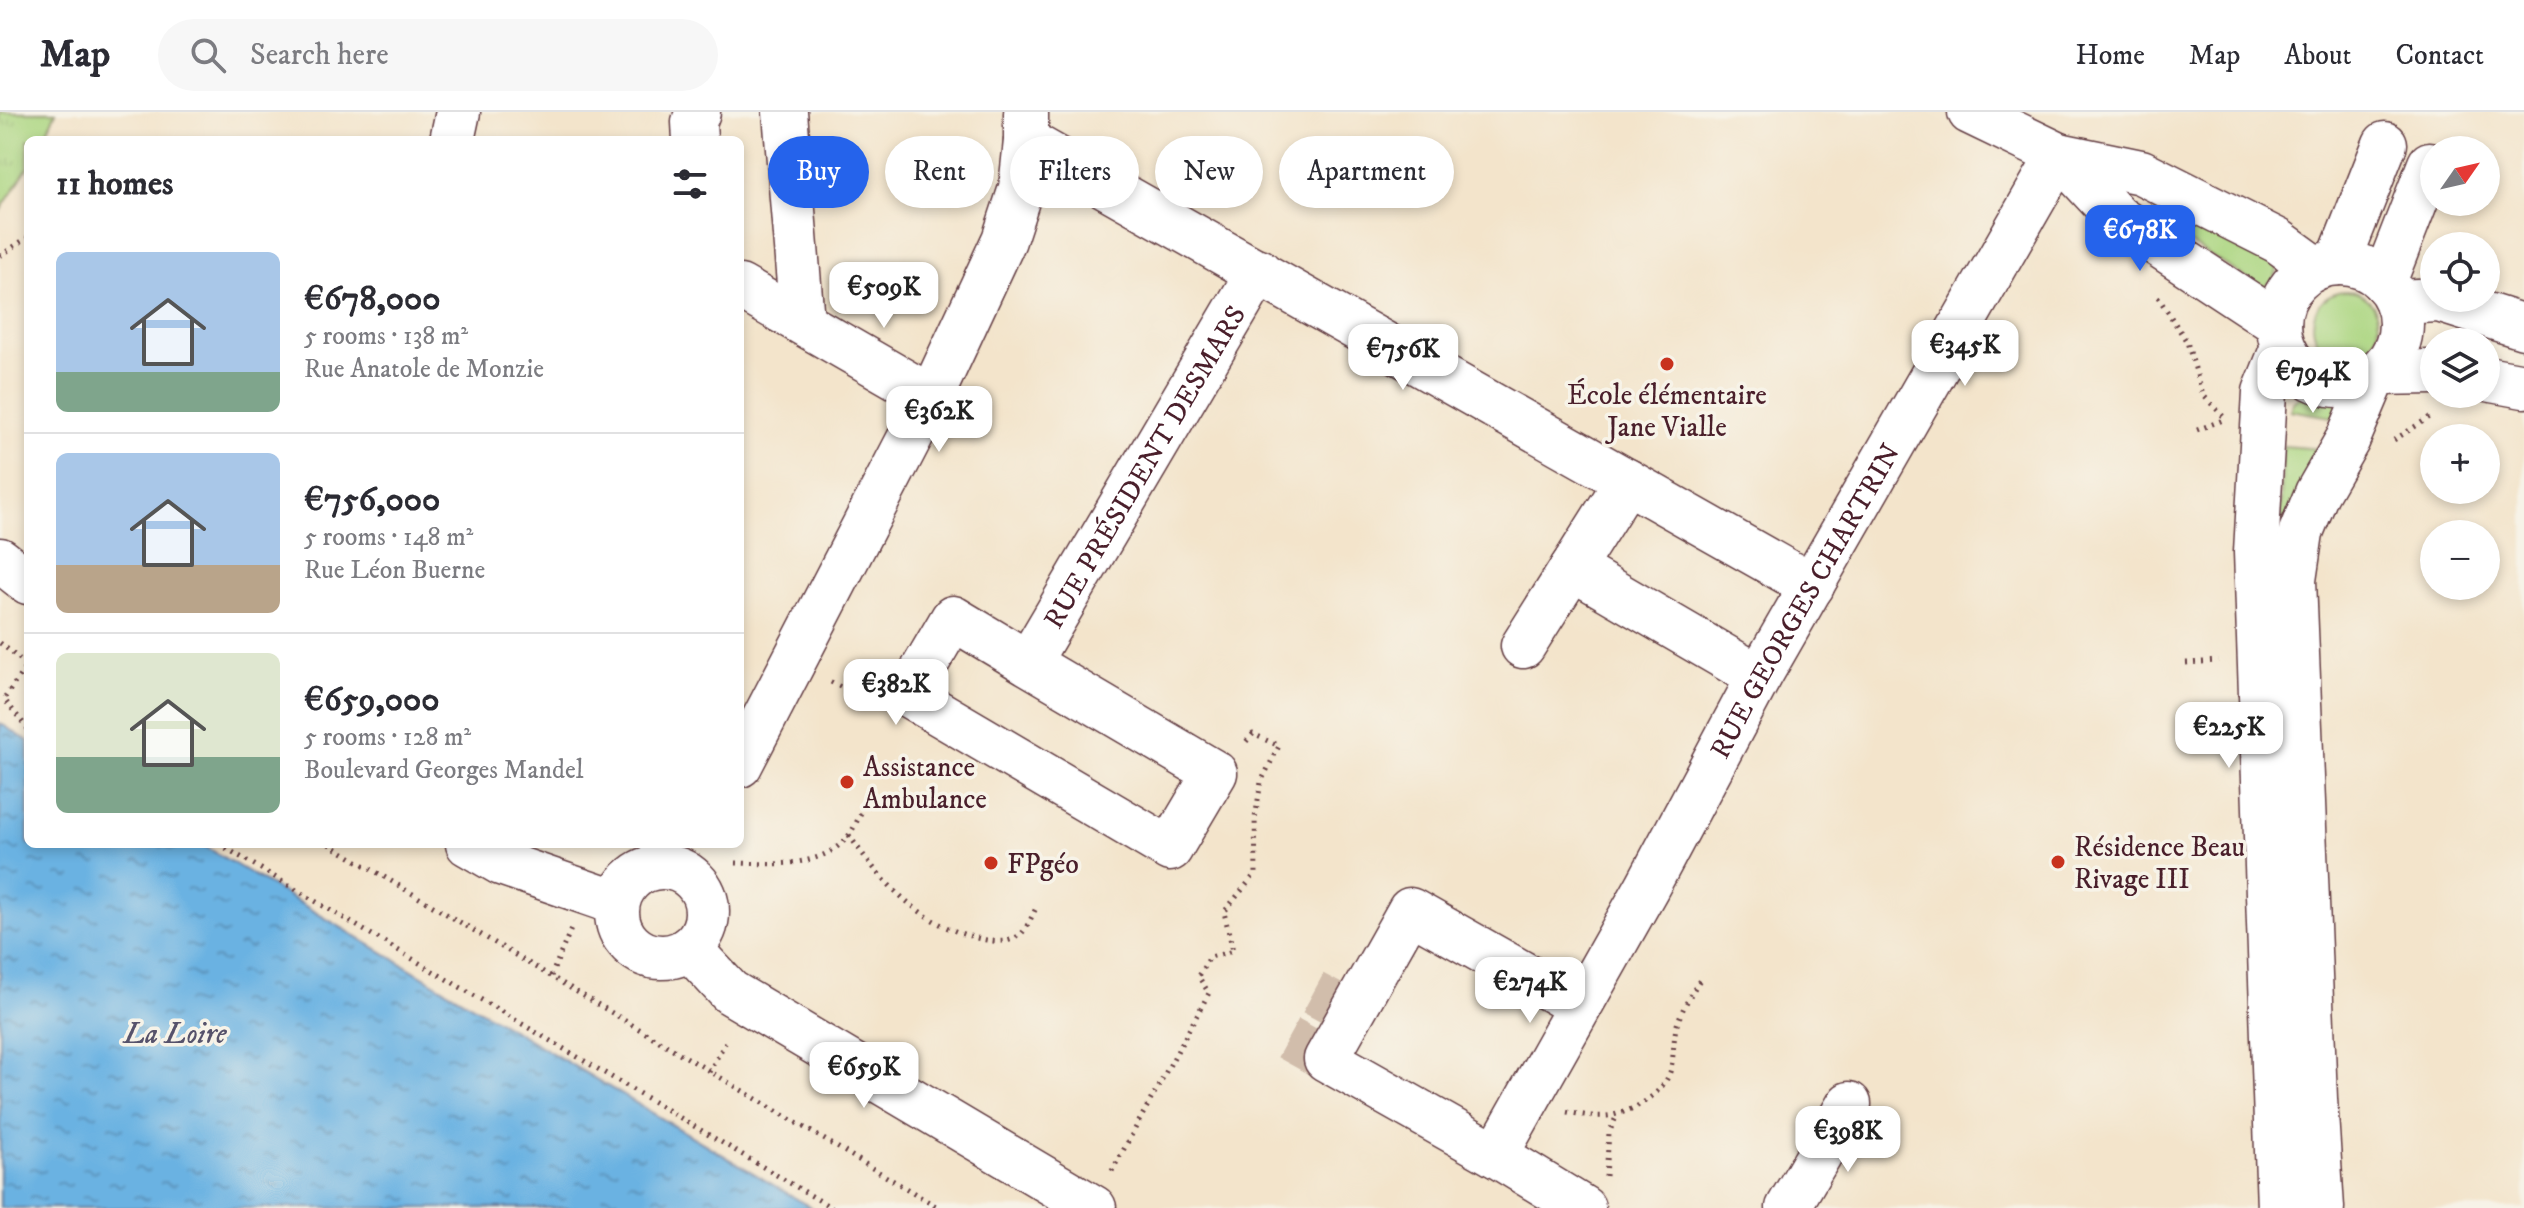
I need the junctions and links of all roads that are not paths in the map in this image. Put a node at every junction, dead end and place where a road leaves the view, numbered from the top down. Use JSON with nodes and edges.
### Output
{"nodes":[{"id":1,"x":458,"y":112,"type":"edge"},
{"id":2,"x":698,"y":112,"type":"edge"},
{"id":3,"x":785,"y":112,"type":"edge"},
{"id":4,"x":1970,"y":112,"type":"edge"},
{"id":5,"x":1026,"y":126,"type":"edge"},
{"id":6,"x":453,"y":136,"type":"edge"},
{"id":7,"x":695,"y":136,"type":"edge"},
{"id":8,"x":2385,"y":144,"type":"dead end"},
{"id":9,"x":2059,"y":155,"type":"junction"},
{"id":10,"x":2420,"y":196,"type":"edge"},
{"id":11,"x":2326,"y":265,"type":"junction"},
{"id":12,"x":1259,"y":271,"type":"junction"},
{"id":13,"x":744,"y":292,"type":"edge"},
{"id":14,"x":2390,"y":292,"type":"junction"},
{"id":15,"x":802,"y":321,"type":"junction"},
{"id":16,"x":2524,"y":327,"type":"edge"},
{"id":17,"x":2281,"y":336,"type":"junction"},
{"id":18,"x":2376,"y":373,"type":"junction"},
{"id":19,"x":2500,"y":382,"type":"edge"},
{"id":20,"x":2524,"y":386,"type":"edge"},
{"id":21,"x":2420,"y":387,"type":"edge"},
{"id":22,"x":931,"y":397,"type":"junction"},
{"id":23,"x":1627,"y":481,"type":"junction"},
{"id":24,"x":0,"y":560,"type":"edge"},
{"id":25,"x":1572,"y":568,"type":"junction"},
{"id":26,"x":24,"y":579,"type":"edge"},
{"id":27,"x":1812,"y":586,"type":"junction"},
{"id":28,"x":1523,"y":646,"type":"dead end"},
{"id":29,"x":1028,"y":663,"type":"junction"},
{"id":30,"x":1759,"y":677,"type":"junction"},
{"id":31,"x":744,"y":757,"type":"edge"},
{"id":32,"x":475,"y":848,"type":"edge"},
{"id":33,"x":705,"y":859,"type":"edge"},
{"id":34,"x":602,"y":899,"type":"junction"},
{"id":35,"x":689,"y":948,"type":"junction"},
{"id":36,"x":1580,"y":1006,"type":"junction"},
{"id":37,"x":1849,"y":1104,"type":"dead end"},
{"id":38,"x":1496,"y":1155,"type":"junction"},
{"id":39,"x":1593,"y":1197,"type":"edge"},
{"id":40,"x":1093,"y":1208,"type":"edge"},
{"id":41,"x":1788,"y":1208,"type":"edge"},
{"id":42,"x":2279,"y":1208,"type":"edge"},
{"id":43,"x":2322,"y":1208,"type":"edge"}],
"edges":[{"from":1,"to":6,"type":"street"},
{"from":2,"to":7,"type":"street"},
{"from":3,"to":15,"type":"street"},
{"from":4,"to":9,"type":"street"},
{"from":5,"to":12,"type":"street"},
{"from":5,"to":22,"type":"street"},
{"from":8,"to":11,"type":"street"},
{"from":9,"to":11,"type":"street"},
{"from":9,"to":17,"type":"street"},
{"from":9,"to":27,"type":"street","name":"RUE GEORGES CHARTRIN"},
{"from":10,"to":14,"type":"street"},
{"from":11,"to":14,"type":"street"},
{"from":11,"to":17,"type":"street"},
{"from":12,"to":23,"type":"street"},
{"from":12,"to":29,"type":"street","name":"RUE PRÉSIDENT DESMARS"},
{"from":13,"to":15,"type":"street"},
{"from":14,"to":16,"type":"street"},
{"from":14,"to":18,"type":"street"},
{"from":15,"to":22,"type":"street"},
{"from":17,"to":18,"type":"street"},
{"from":17,"to":42,"type":"street"},
{"from":18,"to":21,"type":"street"},
{"from":18,"to":43,"type":"street"},
{"from":19,"to":20,"type":"street"},
{"from":22,"to":31,"type":"street"},
{"from":23,"to":25,"type":"street"},
{"from":23,"to":27,"type":"street"},
{"from":24,"to":26,"type":"street"},
{"from":25,"to":28,"type":"street"},
{"from":25,"to":30,"type":"street"},
{"from":27,"to":30,"type":"street","name":"RUE GEORGES CHARTRIN"},
{"from":29,"to":29,"type":"street"},
{"from":30,"to":36,"type":"street","name":"RUE GEORGES CHARTRIN"},
{"from":32,"to":34,"type":"street"},
{"from":33,"to":34,"type":"street"},
{"from":33,"to":35,"type":"street"},
{"from":34,"to":35,"type":"street"},
{"from":35,"to":40,"type":"street"},
{"from":36,"to":38,"type":"street","name":"RUE GEORGES CHARTRIN"},
{"from":36,"to":38,"type":"street"},
{"from":37,"to":41,"type":"street"},
{"from":38,"to":39,"type":"street"}]}
